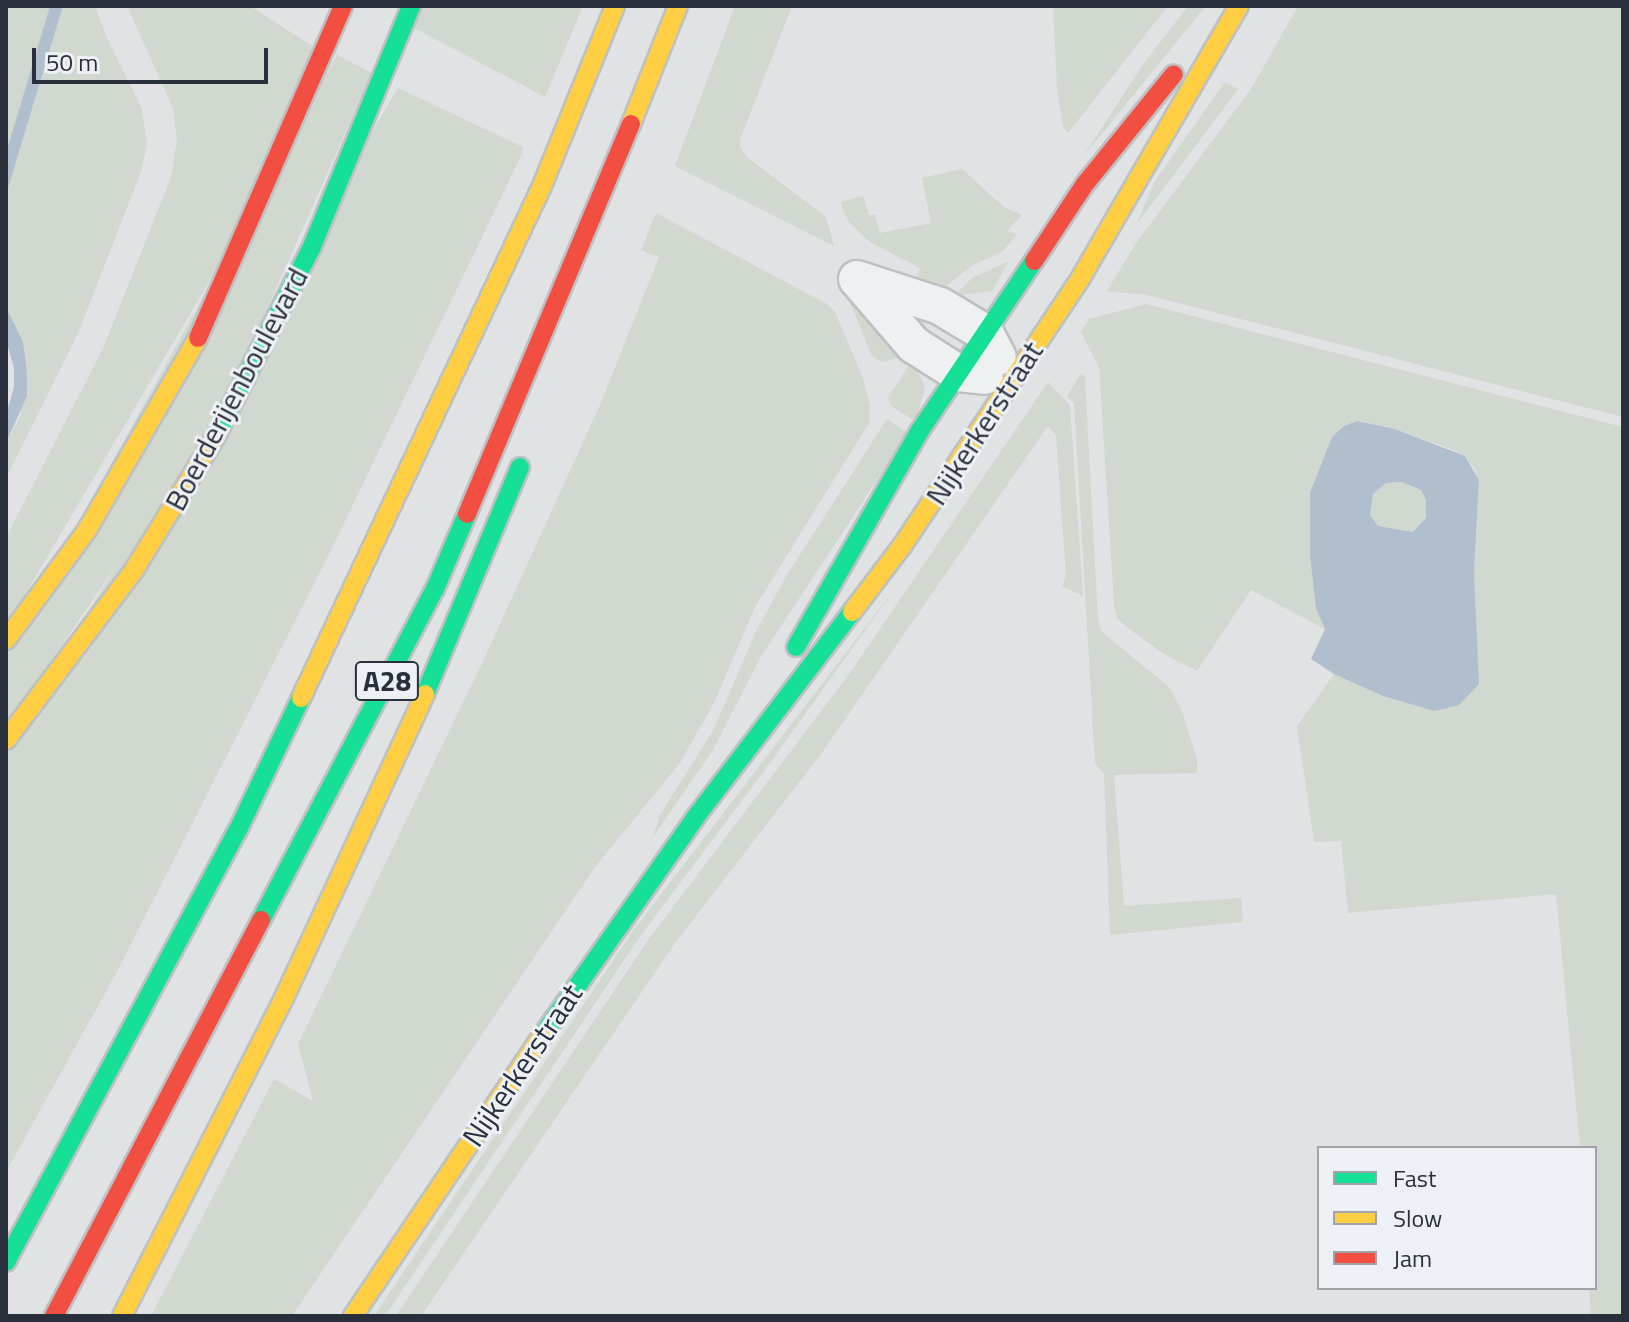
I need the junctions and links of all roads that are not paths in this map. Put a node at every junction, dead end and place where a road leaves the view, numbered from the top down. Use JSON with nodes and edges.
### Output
{"nodes":[{"id":1,"x":343,"y":6,"type":"edge"},
{"id":2,"x":615,"y":6,"type":"edge"},
{"id":3,"x":1229,"y":6,"type":"edge"},
{"id":4,"x":1239,"y":6,"type":"edge"},
{"id":5,"x":407,"y":14,"type":"edge"},
{"id":6,"x":675,"y":15,"type":"edge"},
{"id":7,"x":637,"y":159,"type":"dead end"},
{"id":8,"x":985,"y":333,"type":"junction"},
{"id":9,"x":958,"y":373,"type":"junction"},
{"id":10,"x":1010,"y":379,"type":"junction"},
{"id":11,"x":526,"y":453,"type":"dead end"},
{"id":12,"x":6,"y":640,"type":"edge"},
{"id":13,"x":789,"y":658,"type":"dead end"},
{"id":14,"x":774,"y":684,"type":"dead end"},
{"id":15,"x":6,"y":740,"type":"edge"},
{"id":16,"x":695,"y":818,"type":"junction"},
{"id":17,"x":6,"y":1262,"type":"edge"},
{"id":18,"x":54,"y":1316,"type":"edge"},
{"id":19,"x":122,"y":1316,"type":"edge"},
{"id":20,"x":353,"y":1316,"type":"edge"}],
"edges":[{"from":1,"to":12,"type":"main road","name":"Boerderijenboulevard"},
{"from":2,"to":17,"type":"main road","number":"A28"},
{"from":3,"to":8,"type":"main road","name":"Nijkerkerstraat"},
{"from":4,"to":10,"type":"main road","name":"Nijkerkerstraat"},
{"from":5,"to":15,"type":"main road","name":"Boerderijenboulevard"},
{"from":6,"to":7,"type":"main road","number":"A28"},
{"from":6,"to":18,"type":"main road","number":"A28"},
{"from":8,"to":9,"type":"main road","name":"Nijkerkerstraat"},
{"from":8,"to":9,"type":"street"},
{"from":8,"to":10,"type":"street"},
{"from":9,"to":10,"type":"street"},
{"from":9,"to":13,"type":"main road","name":"Nijkerkerstraat"},
{"from":10,"to":16,"type":"main road","name":"Nijkerkerstraat"},
{"from":11,"to":19,"type":"main road","number":"A28"},
{"from":14,"to":16,"type":"main road","name":"Nijkerkerstraat"},
{"from":16,"to":20,"type":"main road","name":"Nijkerkerstraat"}]}
